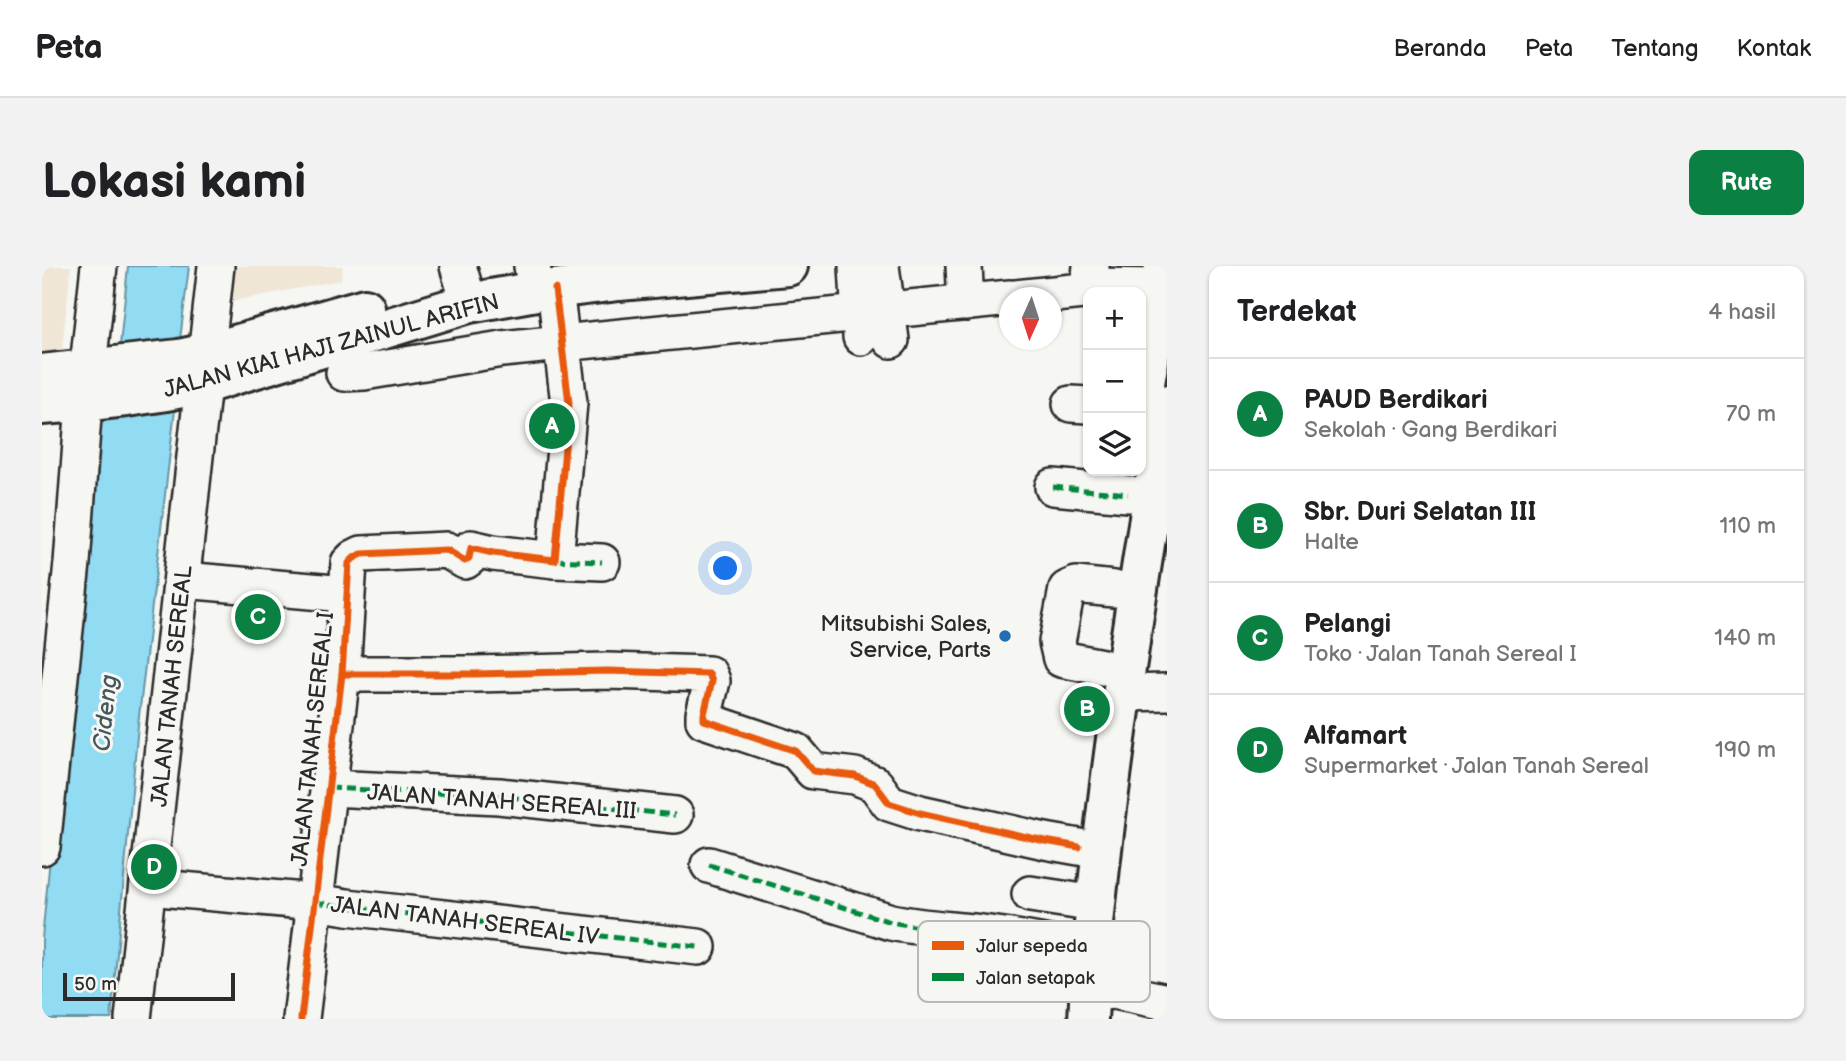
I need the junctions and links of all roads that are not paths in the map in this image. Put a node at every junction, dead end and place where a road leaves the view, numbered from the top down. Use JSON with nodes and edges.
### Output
{"nodes":[{"id":1,"x":99,"y":266,"type":"edge"},
{"id":2,"x":216,"y":266,"type":"edge"},
{"id":3,"x":788,"y":266,"type":"edge"},
{"id":4,"x":857,"y":266,"type":"edge"},
{"id":5,"x":881,"y":266,"type":"edge"},
{"id":6,"x":964,"y":266,"type":"edge"},
{"id":7,"x":684,"y":271,"type":"edge"},
{"id":8,"x":541,"y":276,"type":"edge"},
{"id":9,"x":1090,"y":276,"type":"edge"},
{"id":10,"x":1163,"y":277,"type":"edge"},
{"id":11,"x":463,"y":283,"type":"edge"},
{"id":12,"x":1062,"y":293,"type":"edge"},
{"id":13,"x":999,"y":299,"type":"edge"},
{"id":14,"x":966,"y":303,"type":"junction"},
{"id":15,"x":875,"y":325,"type":"junction"},
{"id":16,"x":562,"y":343,"type":"junction"},
{"id":17,"x":356,"y":361,"type":"junction"},
{"id":18,"x":192,"y":371,"type":"junction"},
{"id":19,"x":42,"y":374,"type":"edge"},
{"id":20,"x":92,"y":385,"type":"junction"},
{"id":21,"x":1154,"y":402,"type":"edge"},
{"id":22,"x":42,"y":405,"type":"edge"},
{"id":23,"x":1130,"y":482,"type":"edge"},
{"id":24,"x":1053,"y":487,"type":"dead end"},
{"id":25,"x":555,"y":560,"type":"junction"},
{"id":26,"x":602,"y":562,"type":"dead end"},
{"id":27,"x":57,"y":564,"type":"edge"},
{"id":28,"x":183,"y":580,"type":"junction"},
{"id":29,"x":346,"y":594,"type":"junction"},
{"id":30,"x":342,"y":674,"type":"junction"},
{"id":31,"x":1108,"y":683,"type":"junction"},
{"id":32,"x":1167,"y":692,"type":"edge"},
{"id":33,"x":1102,"y":760,"type":"junction"},
{"id":34,"x":329,"y":788,"type":"junction"},
{"id":35,"x":675,"y":815,"type":"dead end"},
{"id":36,"x":42,"y":847,"type":"edge"},
{"id":37,"x":1079,"y":847,"type":"junction"},
{"id":38,"x":709,"y":865,"type":"dead end"},
{"id":39,"x":148,"y":887,"type":"junction"},
{"id":40,"x":1030,"y":894,"type":"dead end"},
{"id":41,"x":1076,"y":901,"type":"junction"},
{"id":42,"x":315,"y":902,"type":"junction"},
{"id":43,"x":1074,"y":921,"type":"edge"},
{"id":44,"x":1094,"y":921,"type":"edge"},
{"id":45,"x":918,"y":927,"type":"edge"},
{"id":46,"x":698,"y":947,"type":"dead end"},
{"id":47,"x":133,"y":1019,"type":"edge"},
{"id":48,"x":301,"y":1019,"type":"edge"}],
"edges":[{"from":1,"to":20,"type":"street"},
{"from":2,"to":18,"type":"street","name":"JALAN TANAH SEREAL"},
{"from":3,"to":7,"type":"main road","name":"JALAN KIAI HAJI ZAINUL ARIFIN"},
{"from":4,"to":15,"type":"street"},
{"from":5,"to":15,"type":"street"},
{"from":6,"to":14,"type":"street"},
{"from":7,"to":8,"type":"main road","name":"JALAN KIAI HAJI ZAINUL ARIFIN"},
{"from":8,"to":11,"type":"main road","name":"JALAN KIAI HAJI ZAINUL ARIFIN"},
{"from":8,"to":16,"type":"street"},
{"from":9,"to":10,"type":"street"},
{"from":9,"to":12,"type":"street"},
{"from":10,"to":21,"type":"main road"},
{"from":11,"to":17,"type":"main road","name":"JALAN KIAI HAJI ZAINUL ARIFIN"},
{"from":11,"to":18,"type":"main road","name":"JALAN KIAI HAJI ZAINUL ARIFIN"},
{"from":13,"to":14,"type":"street"},
{"from":14,"to":15,"type":"street"},
{"from":15,"to":16,"type":"street"},
{"from":16,"to":17,"type":"street"},
{"from":16,"to":25,"type":"street"},
{"from":17,"to":18,"type":"main road","name":"JALAN KIAI HAJI ZAINUL ARIFIN"},
{"from":18,"to":20,"type":"main road","name":"JALAN KIAI HAJI ZAINUL ARIFIN"},
{"from":18,"to":28,"type":"street","name":"JALAN TANAH SEREAL"},
{"from":19,"to":20,"type":"main road"},
{"from":20,"to":22,"type":"main road","name":"JALAN KIAI HAJI ZAINUL ARIFIN"},
{"from":20,"to":27,"type":"street"},
{"from":21,"to":31,"type":"main road"},
{"from":23,"to":24,"type":"street"},
{"from":23,"to":31,"type":"main road"},
{"from":25,"to":26,"type":"street"},
{"from":25,"to":29,"type":"street","name":"JALAN TANAH SEREAL I"},
{"from":27,"to":36,"type":"street"},
{"from":28,"to":29,"type":"street","name":"JALAN TANAH SEREAL I"},
{"from":28,"to":39,"type":"street","name":"JALAN TANAH SEREAL"},
{"from":29,"to":30,"type":"street","name":"JALAN TANAH SEREAL I"},
{"from":30,"to":34,"type":"street","name":"JALAN TANAH SEREAL I"},
{"from":30,"to":37,"type":"street"},
{"from":31,"to":32,"type":"street"},
{"from":31,"to":33,"type":"main road"},
{"from":33,"to":37,"type":"main road"},
{"from":33,"to":44,"type":"main road"},
{"from":34,"to":35,"type":"street","name":"JALAN TANAH SEREAL III"},
{"from":34,"to":42,"type":"street","name":"JALAN TANAH SEREAL I"},
{"from":37,"to":41,"type":"main road"},
{"from":38,"to":45,"type":"street"},
{"from":39,"to":42,"type":"street","name":"JALAN TANAH SEREAL IV"},
{"from":39,"to":47,"type":"street","name":"JALAN TANAH SEREAL"},
{"from":40,"to":41,"type":"street"},
{"from":41,"to":43,"type":"main road"},
{"from":42,"to":46,"type":"street","name":"JALAN TANAH SEREAL IV"},
{"from":42,"to":48,"type":"street","name":"JALAN TANAH SEREAL I"}]}
